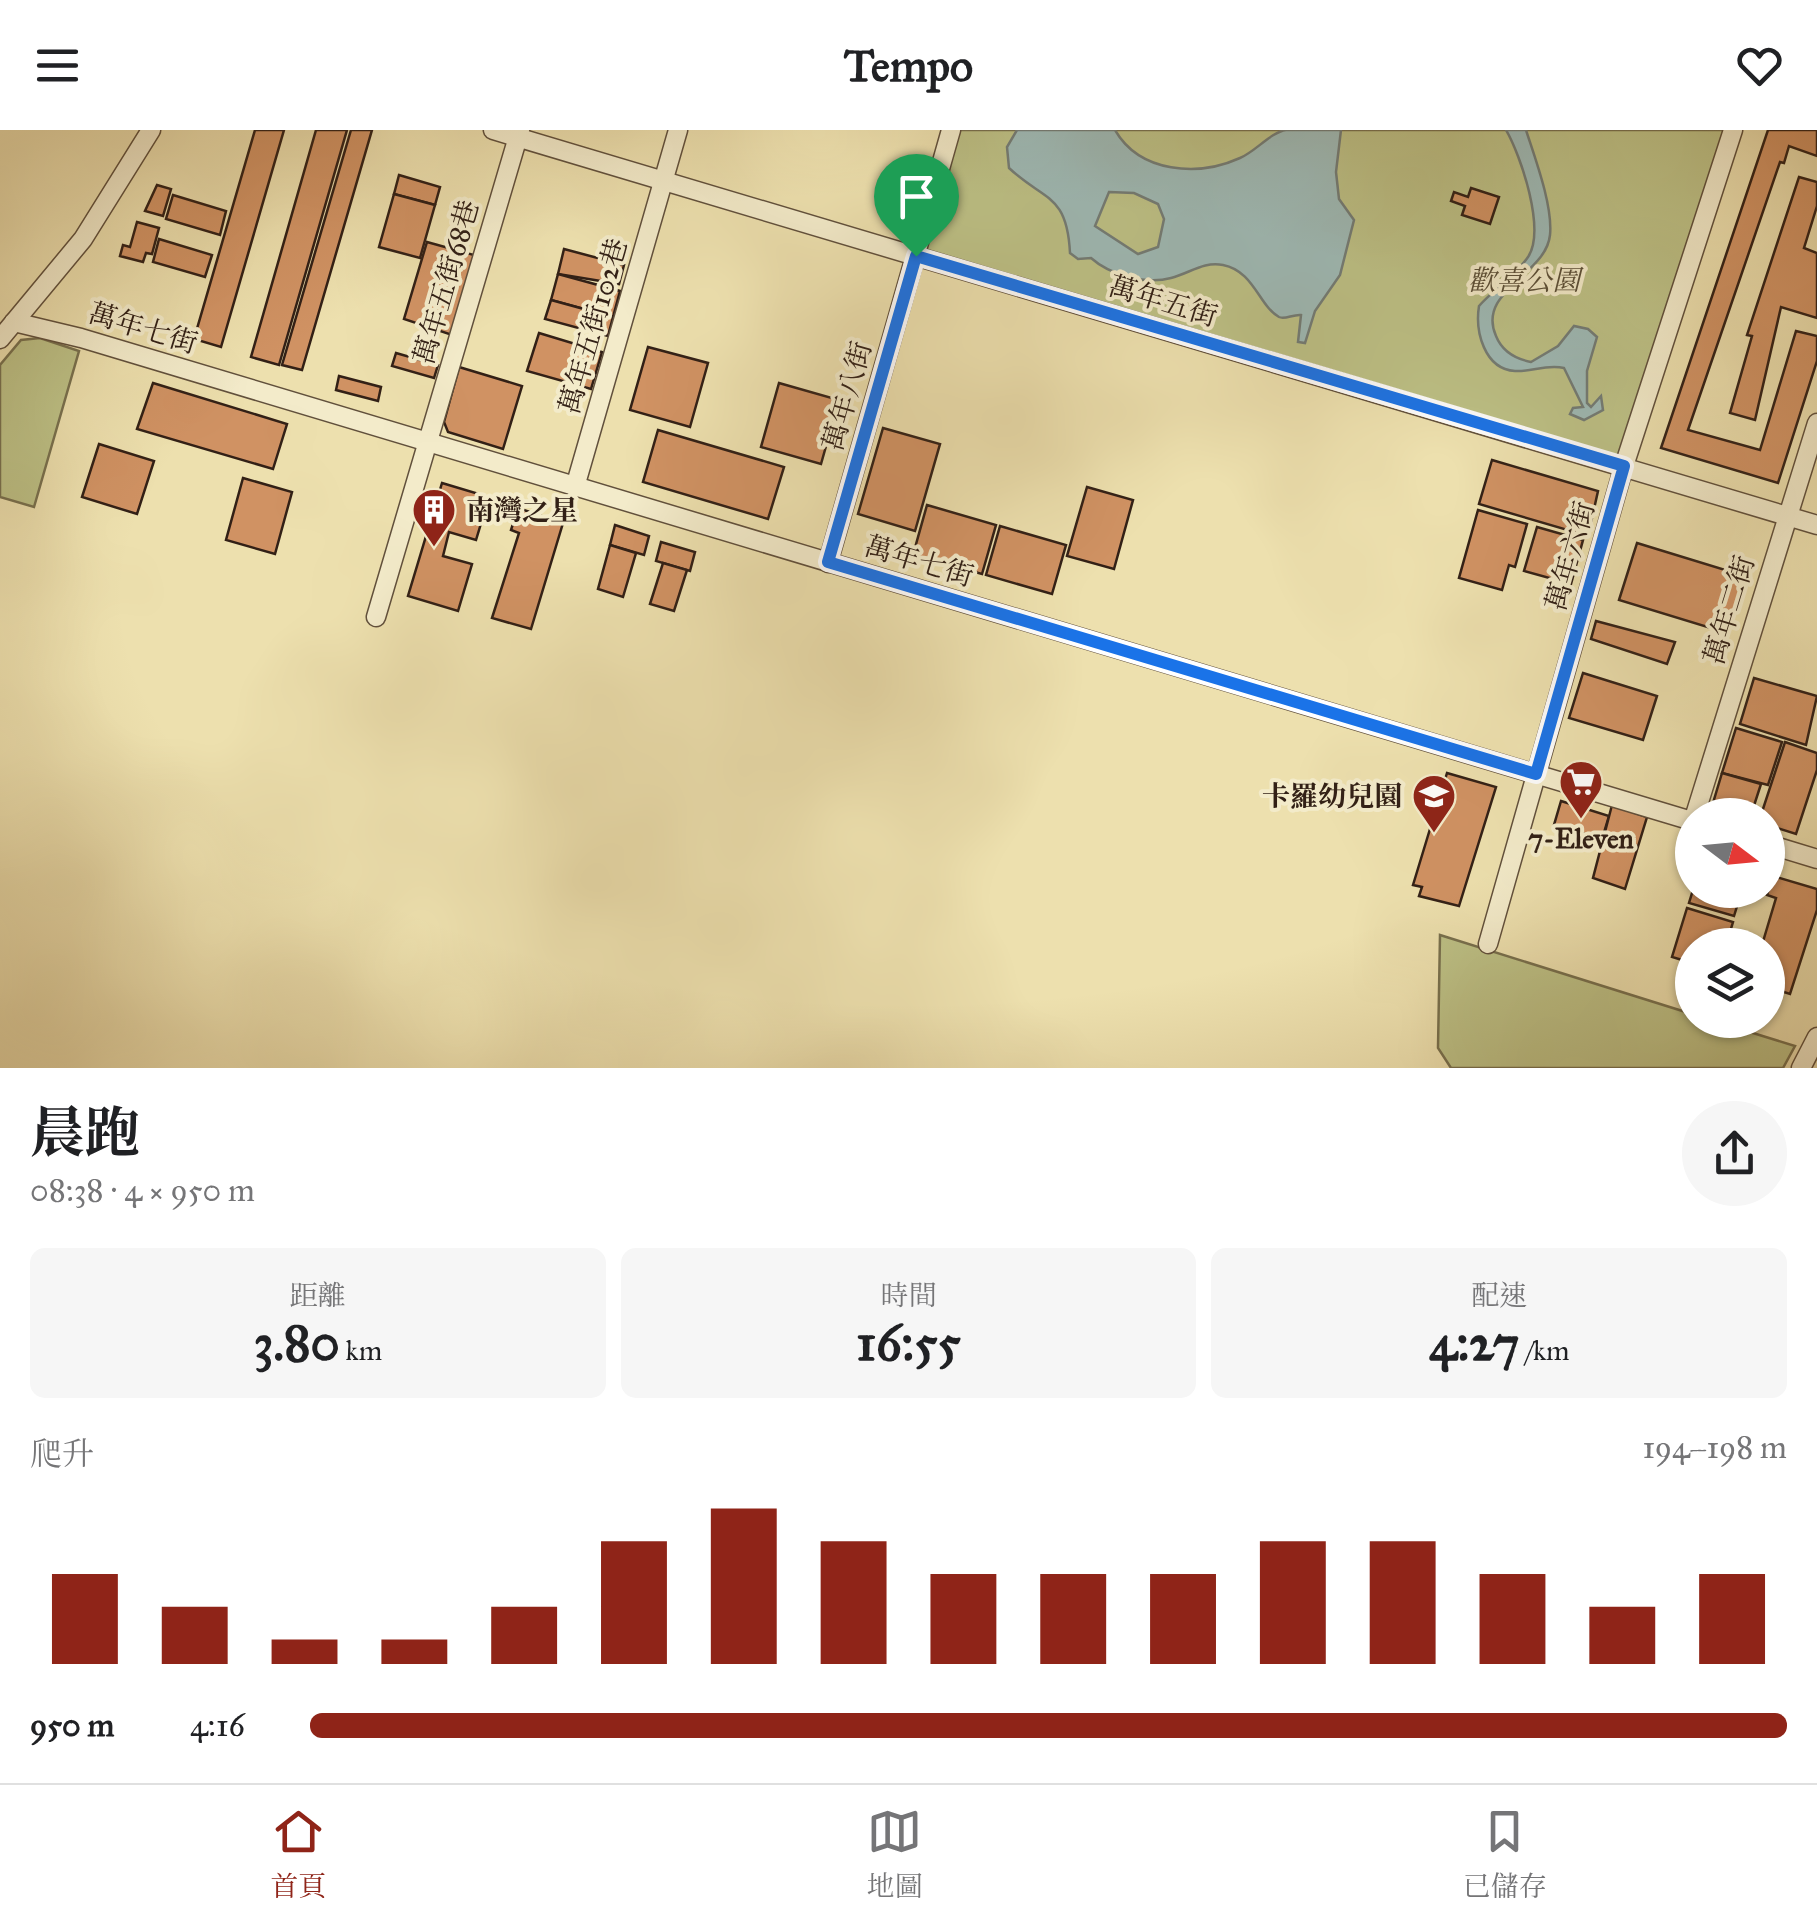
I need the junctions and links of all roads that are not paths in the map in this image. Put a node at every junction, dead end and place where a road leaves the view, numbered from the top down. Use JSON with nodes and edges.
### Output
{"nodes":[{"id":1,"x":151,"y":130,"type":"edge"},
{"id":2,"x":493,"y":130,"type":"edge"},
{"id":3,"x":678,"y":130,"type":"edge"},
{"id":4,"x":951,"y":130,"type":"edge"},
{"id":5,"x":1734,"y":130,"type":"edge"},
{"id":6,"x":518,"y":134,"type":"edge"},
{"id":7,"x":663,"y":181,"type":"junction"},
{"id":8,"x":916,"y":256,"type":"junction"},
{"id":9,"x":14,"y":322,"type":"junction"},
{"id":10,"x":0,"y":340,"type":"edge"},
{"id":11,"x":1817,"y":423,"type":"edge"},
{"id":12,"x":428,"y":442,"type":"junction"},
{"id":13,"x":1624,"y":466,"type":"junction"},
{"id":14,"x":575,"y":486,"type":"junction"},
{"id":15,"x":1786,"y":516,"type":"junction"},
{"id":16,"x":1817,"y":525,"type":"edge"},
{"id":17,"x":828,"y":562,"type":"junction"},
{"id":18,"x":376,"y":617,"type":"dead end"},
{"id":19,"x":1536,"y":774,"type":"junction"},
{"id":20,"x":1700,"y":798,"type":"edge"},
{"id":21,"x":1675,"y":813,"type":"edge"},
{"id":22,"x":1785,"y":849,"type":"edge"},
{"id":23,"x":1817,"y":859,"type":"edge"},
{"id":24,"x":1488,"y":944,"type":"dead end"},
{"id":25,"x":1817,"y":1037,"type":"edge"},
{"id":26,"x":1801,"y":1068,"type":"edge"}],
"edges":[{"from":1,"to":9,"type":"street"},
{"from":2,"to":6,"type":"street","name":"萬年五街"},
{"from":3,"to":7,"type":"street","name":"萬年五街102巷"},
{"from":4,"to":8,"type":"street","name":"萬年八街"},
{"from":5,"to":13,"type":"street","name":"萬年六街"},
{"from":6,"to":7,"type":"street","name":"萬年五街"},
{"from":6,"to":12,"type":"street","name":"萬年五街68巷"},
{"from":7,"to":8,"type":"street","name":"萬年五街"},
{"from":7,"to":14,"type":"street","name":"萬年五街102巷"},
{"from":8,"to":13,"type":"street","name":"萬年五街"},
{"from":8,"to":17,"type":"street","name":"萬年八街"},
{"from":9,"to":10,"type":"street"},
{"from":9,"to":12,"type":"street","name":"萬年七街"},
{"from":11,"to":15,"type":"street","name":"萬年二街"},
{"from":12,"to":14,"type":"street","name":"萬年七街"},
{"from":12,"to":18,"type":"street","name":"萬年五街68巷"},
{"from":13,"to":15,"type":"street","name":"萬年五街"},
{"from":13,"to":19,"type":"street","name":"萬年六街"},
{"from":14,"to":17,"type":"street","name":"萬年七街"},
{"from":15,"to":16,"type":"street","name":"萬年五街"},
{"from":15,"to":20,"type":"street","name":"萬年二街"},
{"from":17,"to":19,"type":"street","name":"萬年七街"},
{"from":19,"to":21,"type":"street","name":"萬年七街"},
{"from":19,"to":24,"type":"street","name":"萬年六街"},
{"from":22,"to":23,"type":"street"},
{"from":25,"to":26,"type":"street"}]}
